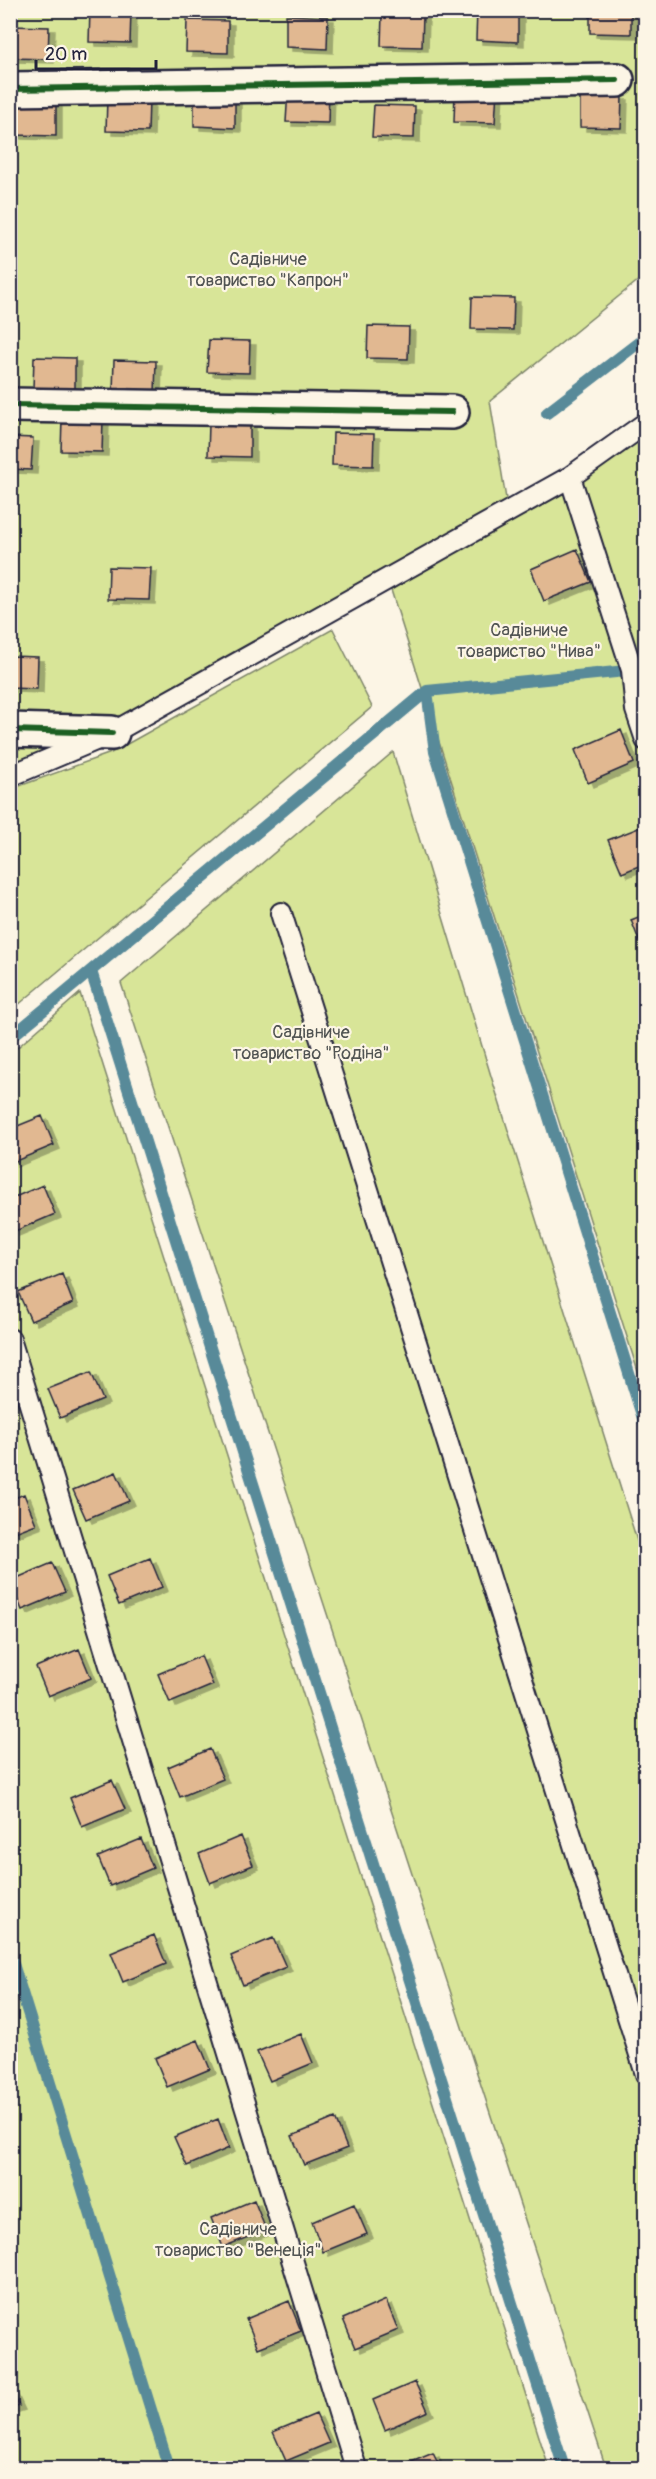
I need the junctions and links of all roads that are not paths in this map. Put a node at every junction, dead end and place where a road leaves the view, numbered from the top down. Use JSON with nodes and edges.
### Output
{"nodes":[{"id":1,"x":617,"y":80,"type":"dead end"},
{"id":2,"x":10,"y":89,"type":"edge"},
{"id":3,"x":10,"y":405,"type":"edge"},
{"id":4,"x":452,"y":412,"type":"dead end"},
{"id":5,"x":645,"y":423,"type":"edge"},
{"id":6,"x":570,"y":477,"type":"junction"},
{"id":7,"x":10,"y":730,"type":"edge"},
{"id":8,"x":112,"y":733,"type":"junction"},
{"id":9,"x":645,"y":740,"type":"edge"},
{"id":10,"x":10,"y":776,"type":"edge"},
{"id":11,"x":281,"y":914,"type":"dead end"},
{"id":12,"x":10,"y":1339,"type":"edge"},
{"id":13,"x":645,"y":2074,"type":"edge"},
{"id":14,"x":356,"y":2469,"type":"edge"}],
"edges":[{"from":1,"to":2,"type":"street"},
{"from":3,"to":4,"type":"street"},
{"from":5,"to":6,"type":"lane"},
{"from":6,"to":8,"type":"lane"},
{"from":6,"to":9,"type":"lane"},
{"from":7,"to":8,"type":"street"},
{"from":8,"to":10,"type":"lane"},
{"from":11,"to":13,"type":"lane"},
{"from":12,"to":14,"type":"lane"}]}
